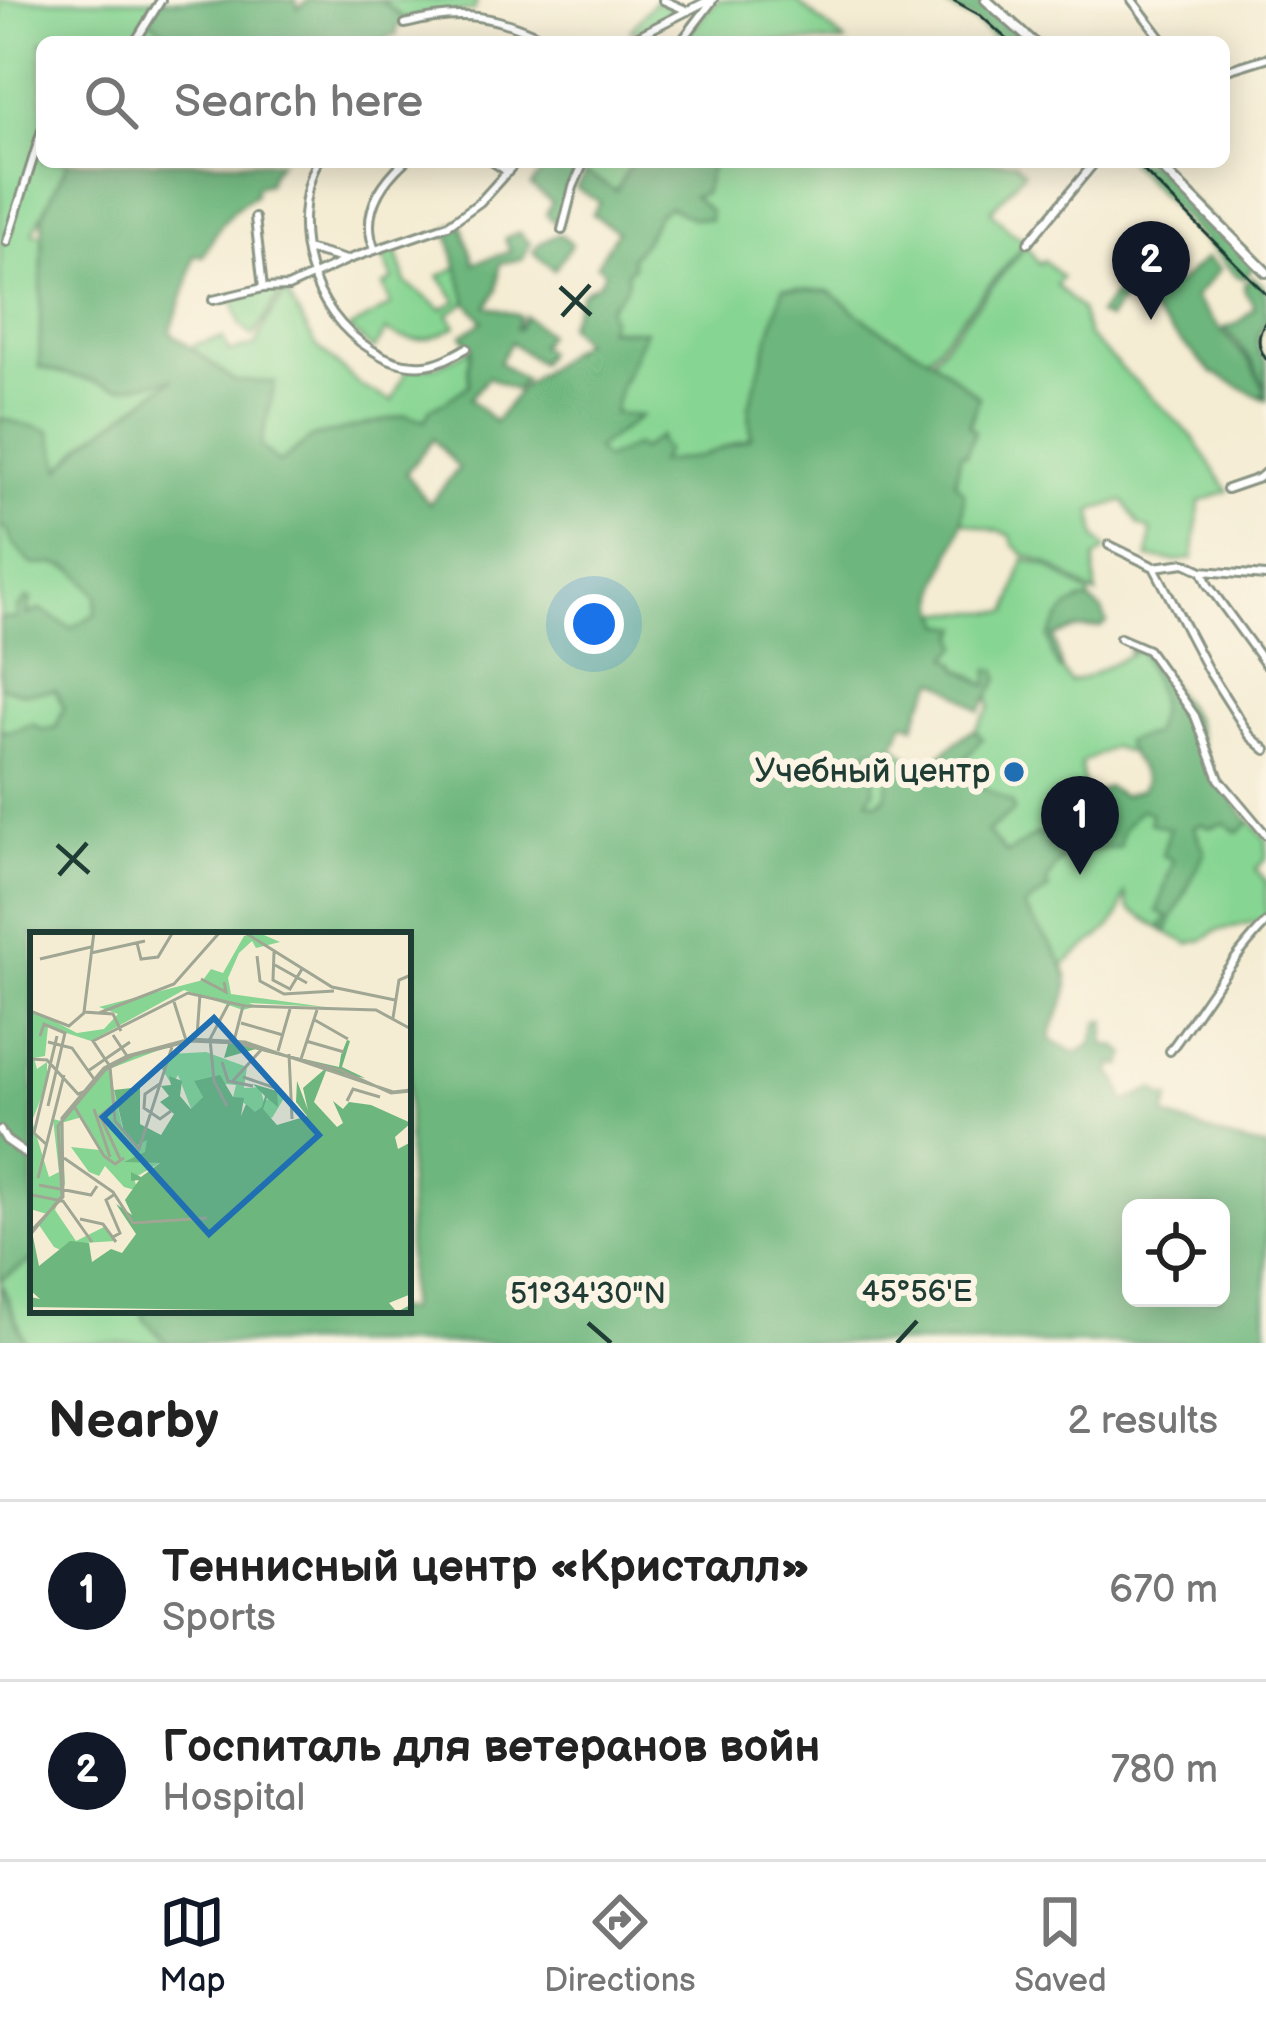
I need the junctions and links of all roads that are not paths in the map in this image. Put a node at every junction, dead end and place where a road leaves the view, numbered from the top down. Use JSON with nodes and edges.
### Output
{"nodes":[{"id":1,"x":161,"y":0,"type":"edge"},
{"id":2,"x":663,"y":0,"type":"edge"},
{"id":3,"x":711,"y":0,"type":"edge"},
{"id":4,"x":986,"y":0,"type":"edge"},
{"id":5,"x":1132,"y":0,"type":"edge"},
{"id":6,"x":688,"y":10,"type":"junction"},
{"id":7,"x":405,"y":24,"type":"dead end"},
{"id":8,"x":139,"y":36,"type":"edge"},
{"id":9,"x":537,"y":36,"type":"edge"},
{"id":10,"x":638,"y":36,"type":"edge"},
{"id":11,"x":685,"y":36,"type":"edge"},
{"id":12,"x":1026,"y":36,"type":"edge"},
{"id":13,"x":1159,"y":36,"type":"edge"},
{"id":14,"x":1266,"y":58,"type":"edge"},
{"id":15,"x":1230,"y":69,"type":"edge"},
{"id":16,"x":36,"y":149,"type":"edge"},
{"id":17,"x":315,"y":168,"type":"edge"},
{"id":18,"x":399,"y":168,"type":"edge"},
{"id":19,"x":502,"y":168,"type":"edge"},
{"id":20,"x":511,"y":168,"type":"edge"},
{"id":21,"x":581,"y":168,"type":"edge"},
{"id":22,"x":1090,"y":168,"type":"edge"},
{"id":23,"x":1162,"y":168,"type":"edge"},
{"id":24,"x":508,"y":172,"type":"junction"},
{"id":25,"x":255,"y":218,"type":"dead end"},
{"id":26,"x":562,"y":230,"type":"dead end"},
{"id":27,"x":7,"y":242,"type":"dead end"},
{"id":28,"x":1028,"y":243,"type":"dead end"},
{"id":29,"x":306,"y":249,"type":"junction"},
{"id":30,"x":375,"y":250,"type":"junction"},
{"id":31,"x":349,"y":259,"type":"junction"},
{"id":32,"x":1266,"y":272,"type":"edge"},
{"id":33,"x":314,"y":278,"type":"junction"},
{"id":34,"x":262,"y":288,"type":"junction"},
{"id":35,"x":213,"y":300,"type":"dead end"},
{"id":36,"x":467,"y":348,"type":"dead end"},
{"id":37,"x":1266,"y":472,"type":"edge"},
{"id":38,"x":1227,"y":489,"type":"dead end"},
{"id":39,"x":1109,"y":545,"type":"dead end"},
{"id":40,"x":1154,"y":568,"type":"junction"},
{"id":41,"x":1202,"y":572,"type":"junction"},
{"id":42,"x":1266,"y":576,"type":"edge"},
{"id":43,"x":1120,"y":638,"type":"dead end"},
{"id":44,"x":1266,"y":665,"type":"edge"},
{"id":45,"x":1264,"y":744,"type":"edge"},
{"id":46,"x":1266,"y":835,"type":"edge"},
{"id":47,"x":1266,"y":923,"type":"edge"},
{"id":48,"x":1170,"y":1051,"type":"dead end"},
{"id":49,"x":0,"y":1130,"type":"edge"},
{"id":50,"x":30,"y":1158,"type":"edge"}],
"edges":[{"from":1,"to":8,"type":"street"},
{"from":2,"to":6,"type":"street"},
{"from":3,"to":6,"type":"street"},
{"from":3,"to":11,"type":"street"},
{"from":4,"to":12,"type":"street"},
{"from":5,"to":13,"type":"street"},
{"from":6,"to":10,"type":"street"},
{"from":7,"to":9,"type":"street"},
{"from":14,"to":15,"type":"street"},
{"from":16,"to":27,"type":"street"},
{"from":17,"to":29,"type":"street"},
{"from":18,"to":30,"type":"street"},
{"from":19,"to":24,"type":"street"},
{"from":20,"to":24,"type":"street"},
{"from":21,"to":26,"type":"street"},
{"from":22,"to":28,"type":"street"},
{"from":23,"to":32,"type":"street"},
{"from":24,"to":30,"type":"street"},
{"from":25,"to":34,"type":"street"},
{"from":29,"to":31,"type":"street"},
{"from":29,"to":33,"type":"street"},
{"from":30,"to":31,"type":"street"},
{"from":31,"to":33,"type":"street"},
{"from":33,"to":34,"type":"street"},
{"from":33,"to":36,"type":"street"},
{"from":34,"to":35,"type":"street"},
{"from":37,"to":38,"type":"street"},
{"from":39,"to":40,"type":"street"},
{"from":40,"to":41,"type":"street"},
{"from":40,"to":45,"type":"street"},
{"from":41,"to":42,"type":"street"},
{"from":41,"to":44,"type":"street"},
{"from":43,"to":46,"type":"street"},
{"from":47,"to":48,"type":"street"},
{"from":49,"to":50,"type":"street"}]}
